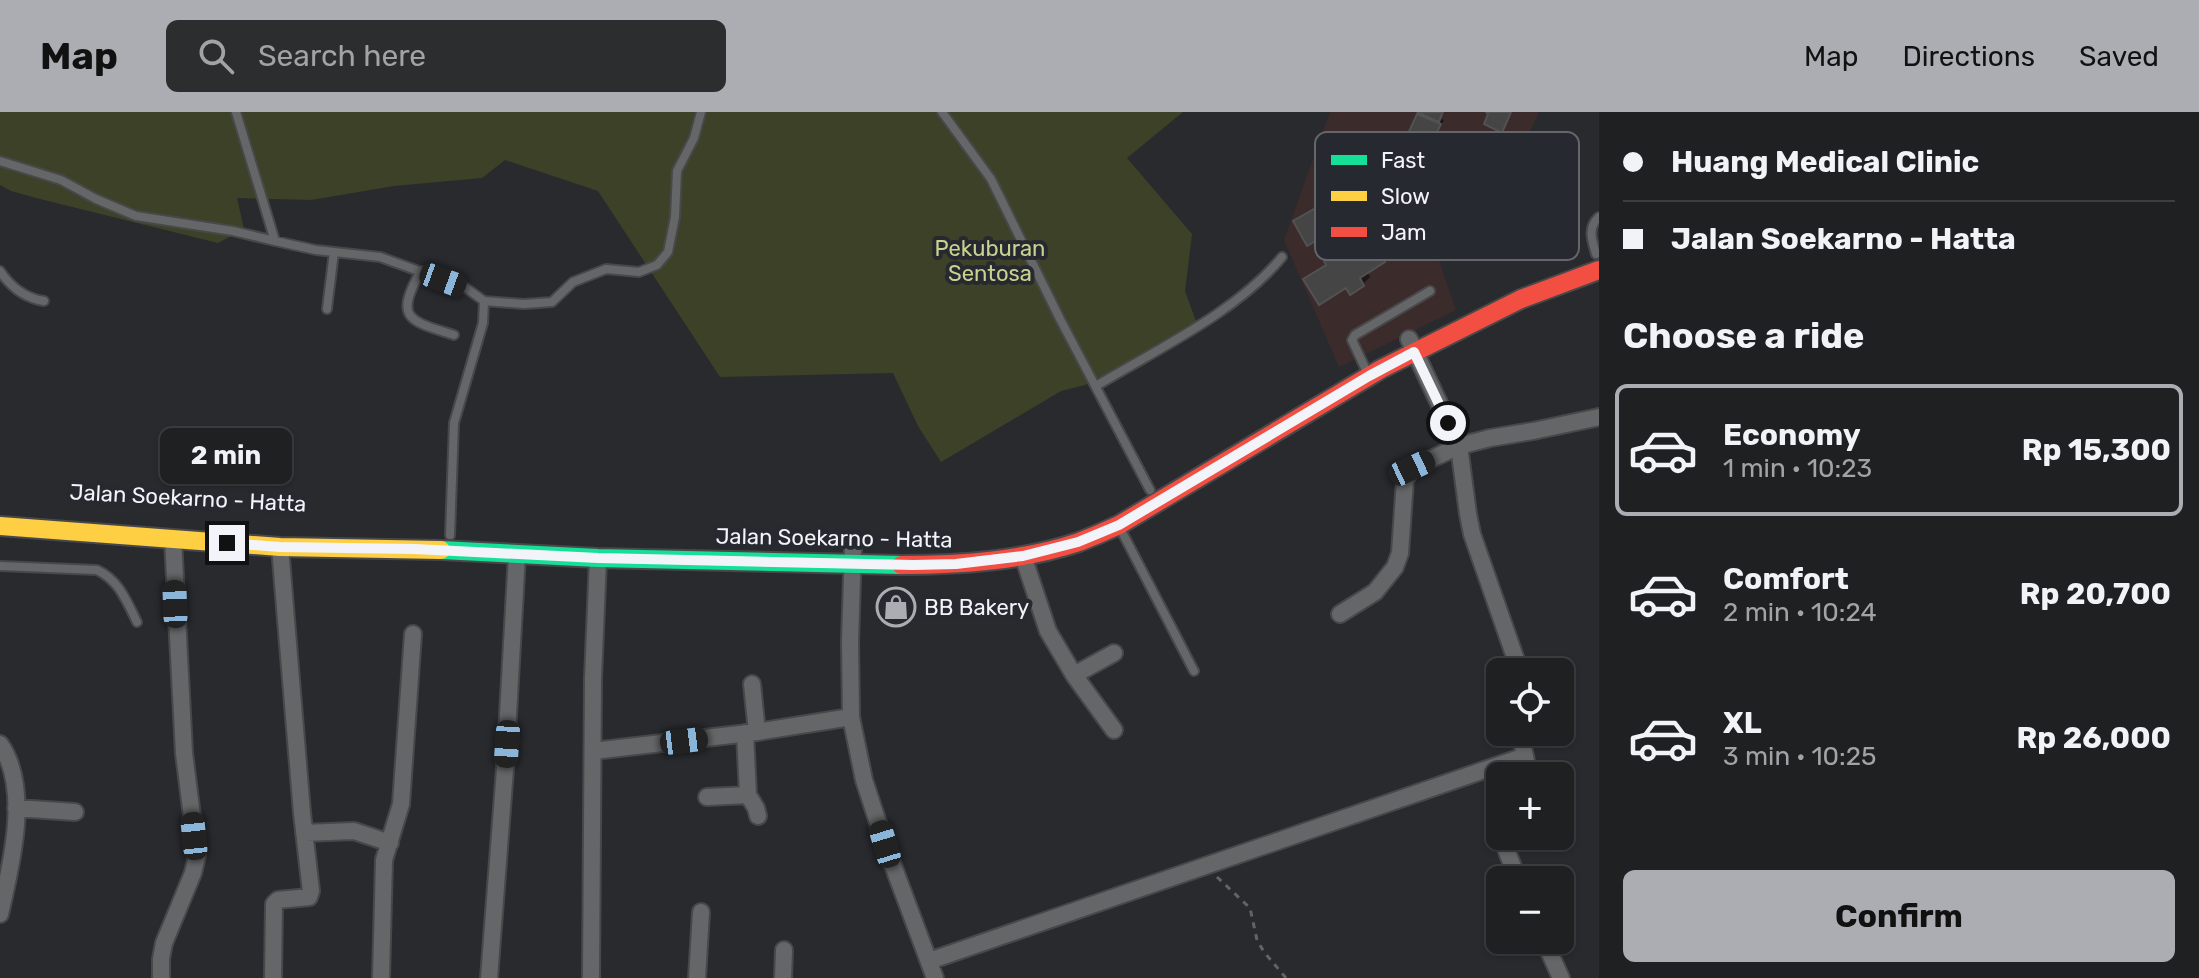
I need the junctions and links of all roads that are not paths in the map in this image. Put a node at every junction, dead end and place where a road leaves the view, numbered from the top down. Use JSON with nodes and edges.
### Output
{"nodes":[{"id":1,"x":236,"y":112,"type":"edge"},
{"id":2,"x":701,"y":112,"type":"edge"},
{"id":3,"x":942,"y":112,"type":"edge"},
{"id":4,"x":0,"y":161,"type":"edge"},
{"id":5,"x":1599,"y":217,"type":"edge"},
{"id":6,"x":275,"y":241,"type":"junction"},
{"id":7,"x":334,"y":252,"type":"junction"},
{"id":8,"x":1282,"y":257,"type":"dead end"},
{"id":9,"x":1598,"y":259,"type":"edge"},
{"id":10,"x":0,"y":271,"type":"edge"},
{"id":11,"x":421,"y":271,"type":"junction"},
{"id":12,"x":1430,"y":291,"type":"dead end"},
{"id":13,"x":44,"y":301,"type":"dead end"},
{"id":14,"x":484,"y":301,"type":"junction"},
{"id":15,"x":327,"y":309,"type":"dead end"},
{"id":16,"x":454,"y":335,"type":"dead end"},
{"id":17,"x":1411,"y":346,"type":"junction"},
{"id":18,"x":1366,"y":370,"type":"junction"},
{"id":19,"x":1096,"y":386,"type":"junction"},
{"id":20,"x":1599,"y":417,"type":"edge"},
{"id":21,"x":1459,"y":446,"type":"junction"},
{"id":22,"x":1150,"y":490,"type":"junction"},
{"id":23,"x":0,"y":513,"type":"edge"},
{"id":24,"x":1090,"y":518,"type":"dead end"},
{"id":25,"x":219,"y":525,"type":"dead end"},
{"id":26,"x":1119,"y":525,"type":"junction"},
{"id":27,"x":0,"y":526,"type":"edge"},
{"id":28,"x":126,"y":528,"type":"junction"},
{"id":29,"x":342,"y":530,"type":"dead end"},
{"id":30,"x":450,"y":535,"type":"junction"},
{"id":31,"x":1033,"y":536,"type":"dead end"},
{"id":32,"x":173,"y":539,"type":"junction"},
{"id":33,"x":280,"y":547,"type":"junction"},
{"id":34,"x":517,"y":554,"type":"junction"},
{"id":35,"x":852,"y":556,"type":"junction"},
{"id":36,"x":1023,"y":556,"type":"junction"},
{"id":37,"x":598,"y":558,"type":"junction"},
{"id":38,"x":0,"y":566,"type":"edge"},
{"id":39,"x":1340,"y":614,"type":"dead end"},
{"id":40,"x":137,"y":622,"type":"dead end"},
{"id":41,"x":413,"y":634,"type":"dead end"},
{"id":42,"x":1114,"y":653,"type":"dead end"},
{"id":43,"x":1515,"y":658,"type":"edge"},
{"id":44,"x":1194,"y":671,"type":"dead end"},
{"id":45,"x":1074,"y":675,"type":"junction"},
{"id":46,"x":752,"y":684,"type":"dead end"},
{"id":47,"x":851,"y":717,"type":"junction"},
{"id":48,"x":1114,"y":730,"type":"dead end"},
{"id":49,"x":751,"y":733,"type":"junction"},
{"id":50,"x":0,"y":744,"type":"edge"},
{"id":51,"x":1523,"y":746,"type":"edge"},
{"id":52,"x":593,"y":751,"type":"junction"},
{"id":53,"x":1525,"y":756,"type":"junction"},
{"id":54,"x":1526,"y":762,"type":"edge"},
{"id":55,"x":748,"y":795,"type":"junction"},
{"id":56,"x":707,"y":797,"type":"dead end"},
{"id":57,"x":16,"y":808,"type":"junction"},
{"id":58,"x":75,"y":812,"type":"dead end"},
{"id":59,"x":758,"y":816,"type":"dead end"},
{"id":60,"x":304,"y":833,"type":"junction"},
{"id":61,"x":390,"y":843,"type":"junction"},
{"id":62,"x":701,"y":912,"type":"dead end"},
{"id":63,"x":0,"y":914,"type":"edge"},
{"id":64,"x":784,"y":950,"type":"dead end"},
{"id":65,"x":1550,"y":954,"type":"edge"},
{"id":66,"x":929,"y":961,"type":"junction"},
{"id":67,"x":161,"y":978,"type":"edge"},
{"id":68,"x":273,"y":978,"type":"edge"},
{"id":69,"x":381,"y":978,"type":"edge"},
{"id":70,"x":489,"y":978,"type":"edge"},
{"id":71,"x":591,"y":978,"type":"edge"},
{"id":72,"x":697,"y":978,"type":"edge"},
{"id":73,"x":783,"y":978,"type":"edge"},
{"id":74,"x":935,"y":978,"type":"edge"},
{"id":75,"x":1561,"y":978,"type":"edge"}],
"edges":[{"from":1,"to":6,"type":"lane"},
{"from":2,"to":14,"type":"lane"},
{"from":3,"to":19,"type":"lane"},
{"from":4,"to":6,"type":"lane"},
{"from":5,"to":9,"type":"lane"},
{"from":6,"to":7,"type":"lane"},
{"from":7,"to":11,"type":"lane"},
{"from":7,"to":15,"type":"lane"},
{"from":8,"to":19,"type":"lane"},
{"from":9,"to":17,"type":"highway","name":"Jalan Soekarno - Hatta"},
{"from":10,"to":13,"type":"lane"},
{"from":11,"to":14,"type":"lane"},
{"from":11,"to":16,"type":"lane"},
{"from":12,"to":18,"type":"lane"},
{"from":14,"to":30,"type":"lane"},
{"from":17,"to":18,"type":"highway","name":"Jalan Soekarno - Hatta"},
{"from":17,"to":21,"type":"street"},
{"from":18,"to":22,"type":"highway","name":"Jalan Soekarno - Hatta"},
{"from":18,"to":26,"type":"highway","name":"Jalan Soekarno - Hatta"},
{"from":19,"to":22,"type":"lane"},
{"from":20,"to":21,"type":"street"},
{"from":21,"to":39,"type":"street"},
{"from":21,"to":43,"type":"street"},
{"from":22,"to":24,"type":"highway","name":"Jalan Soekarno - Hatta"},
{"from":23,"to":28,"type":"highway","name":"Jalan Soekarno - Hatta"},
{"from":25,"to":28,"type":"highway","name":"Jalan Soekarno - Hatta"},
{"from":26,"to":36,"type":"highway","name":"Jalan Soekarno - Hatta"},
{"from":26,"to":44,"type":"lane"},
{"from":27,"to":28,"type":"highway","name":"Jalan Soekarno - Hatta"},
{"from":28,"to":32,"type":"highway","name":"Jalan Soekarno - Hatta"},
{"from":29,"to":30,"type":"highway","name":"Jalan Soekarno - Hatta"},
{"from":30,"to":35,"type":"highway","name":"Jalan Soekarno - Hatta"},
{"from":31,"to":35,"type":"highway","name":"Jalan Soekarno - Hatta"},
{"from":32,"to":33,"type":"highway","name":"Jalan Soekarno - Hatta"},
{"from":32,"to":67,"type":"street"},
{"from":33,"to":34,"type":"highway","name":"Jalan Soekarno - Hatta"},
{"from":33,"to":60,"type":"street"},
{"from":34,"to":37,"type":"highway","name":"Jalan Soekarno - Hatta"},
{"from":34,"to":70,"type":"street"},
{"from":35,"to":36,"type":"highway","name":"Jalan Soekarno - Hatta"},
{"from":35,"to":37,"type":"highway","name":"Jalan Soekarno - Hatta"},
{"from":35,"to":47,"type":"street"},
{"from":36,"to":45,"type":"street"},
{"from":37,"to":52,"type":"street"},
{"from":38,"to":40,"type":"lane"},
{"from":41,"to":61,"type":"street"},
{"from":42,"to":45,"type":"street"},
{"from":45,"to":48,"type":"street"},
{"from":46,"to":49,"type":"street"},
{"from":47,"to":49,"type":"street"},
{"from":47,"to":66,"type":"street"},
{"from":49,"to":52,"type":"street"},
{"from":49,"to":55,"type":"street"},
{"from":50,"to":57,"type":"street"},
{"from":51,"to":53,"type":"street"},
{"from":52,"to":71,"type":"street"},
{"from":53,"to":54,"type":"street"},
{"from":53,"to":66,"type":"street"},
{"from":55,"to":56,"type":"street"},
{"from":55,"to":59,"type":"street"},
{"from":57,"to":58,"type":"street"},
{"from":57,"to":63,"type":"street"},
{"from":60,"to":61,"type":"street"},
{"from":60,"to":68,"type":"street"},
{"from":61,"to":69,"type":"street"},
{"from":62,"to":72,"type":"street"},
{"from":64,"to":73,"type":"street"},
{"from":65,"to":75,"type":"street"},
{"from":66,"to":74,"type":"street"}]}
